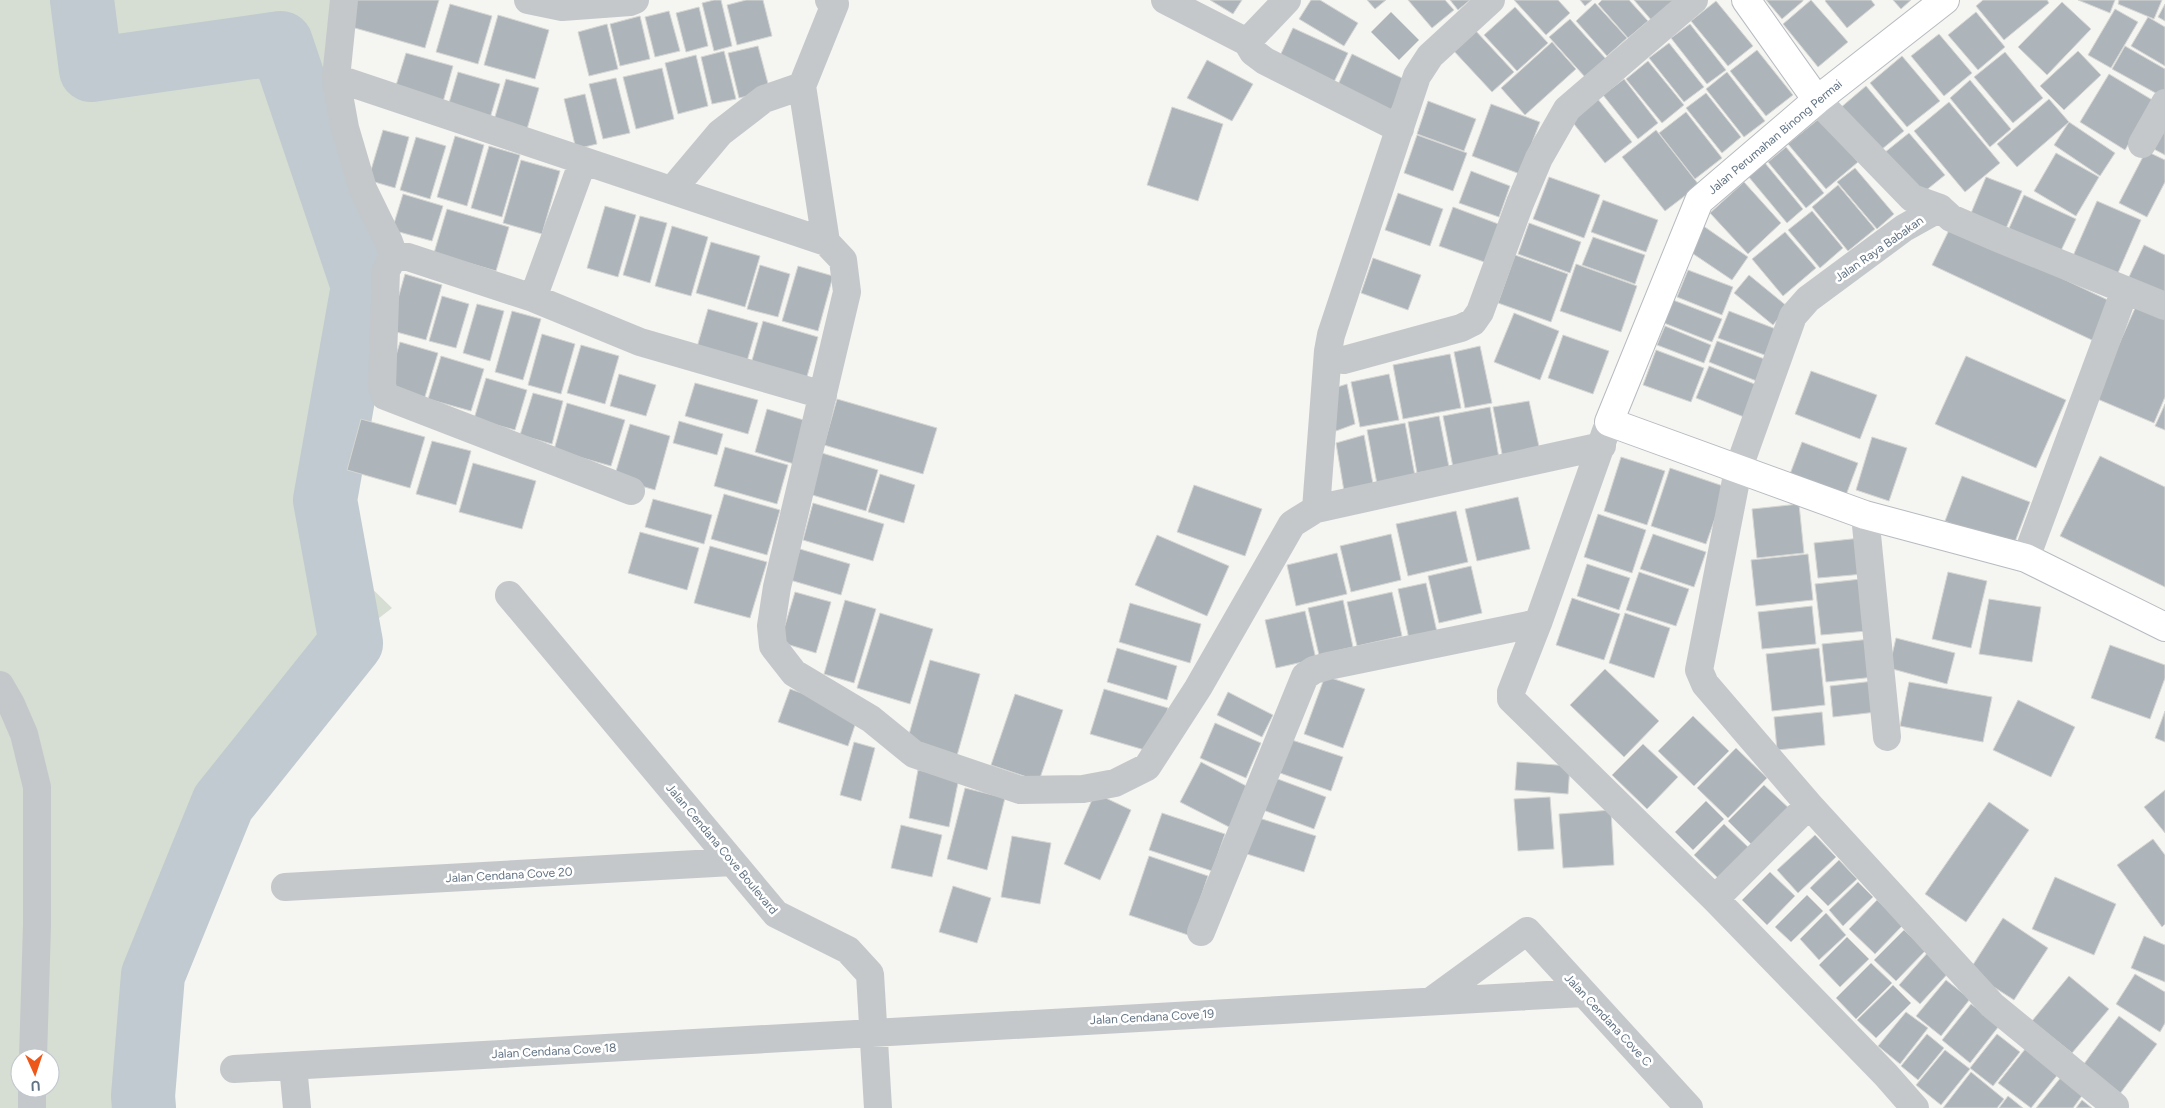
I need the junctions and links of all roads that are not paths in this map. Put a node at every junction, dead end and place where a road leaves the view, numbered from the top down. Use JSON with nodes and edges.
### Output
{"nodes":[{"id":1,"x":344,"y":0,"type":"edge"},
{"id":2,"x":528,"y":0,"type":"edge"},
{"id":3,"x":635,"y":0,"type":"edge"},
{"id":4,"x":1164,"y":0,"type":"edge"},
{"id":5,"x":1286,"y":0,"type":"edge"},
{"id":6,"x":1491,"y":0,"type":"edge"},
{"id":7,"x":1694,"y":0,"type":"edge"},
{"id":8,"x":1746,"y":0,"type":"edge"},
{"id":9,"x":1945,"y":0,"type":"edge"},
{"id":10,"x":834,"y":1,"type":"edge"},
{"id":11,"x":1247,"y":42,"type":"junction"},
{"id":12,"x":336,"y":78,"type":"junction"},
{"id":13,"x":802,"y":86,"type":"junction"},
{"id":14,"x":1817,"y":100,"type":"junction"},
{"id":15,"x":2165,"y":103,"type":"edge"},
{"id":16,"x":1400,"y":129,"type":"junction"},
{"id":17,"x":2142,"y":144,"type":"dead end"},
{"id":18,"x":583,"y":161,"type":"junction"},
{"id":19,"x":672,"y":190,"type":"junction"},
{"id":20,"x":1940,"y":208,"type":"junction"},
{"id":21,"x":826,"y":242,"type":"junction"},
{"id":22,"x":394,"y":256,"type":"junction"},
{"id":23,"x":2125,"y":290,"type":"junction"},
{"id":24,"x":533,"y":298,"type":"junction"},
{"id":25,"x":2165,"y":306,"type":"edge"},
{"id":26,"x":1328,"y":351,"type":"junction"},
{"id":27,"x":823,"y":395,"type":"junction"},
{"id":28,"x":1606,"y":434,"type":"junction"},
{"id":29,"x":1738,"y":470,"type":"junction"},
{"id":30,"x":631,"y":491,"type":"dead end"},
{"id":31,"x":1316,"y":509,"type":"junction"},
{"id":32,"x":1865,"y":515,"type":"junction"},
{"id":33,"x":2026,"y":558,"type":"junction"},
{"id":34,"x":509,"y":594,"type":"dead end"},
{"id":35,"x":1538,"y":622,"type":"junction"},
{"id":36,"x":2165,"y":627,"type":"edge"},
{"id":37,"x":0,"y":685,"type":"edge"},
{"id":38,"x":1888,"y":737,"type":"dead end"},
{"id":39,"x":1809,"y":805,"type":"junction"},
{"id":40,"x":732,"y":862,"type":"junction"},
{"id":41,"x":285,"y":887,"type":"dead end"},
{"id":42,"x":1715,"y":899,"type":"junction"},
{"id":43,"x":1201,"y":932,"type":"dead end"},
{"id":44,"x":1583,"y":993,"type":"junction"},
{"id":45,"x":1431,"y":1001,"type":"junction"},
{"id":46,"x":873,"y":1033,"type":"junction"},
{"id":47,"x":33,"y":1048,"type":"edge"},
{"id":48,"x":293,"y":1066,"type":"junction"},
{"id":49,"x":234,"y":1070,"type":"dead end"},
{"id":50,"x":2114,"y":1106,"type":"dead end"},
{"id":51,"x":297,"y":1108,"type":"edge"},
{"id":52,"x":878,"y":1108,"type":"edge"},
{"id":53,"x":1689,"y":1108,"type":"edge"},
{"id":54,"x":1914,"y":1108,"type":"edge"}],
"edges":[{"from":1,"to":12,"type":"street"},
{"from":2,"to":3,"type":"street"},
{"from":4,"to":11,"type":"street"},
{"from":5,"to":11,"type":"street"},
{"from":6,"to":16,"type":"street"},
{"from":7,"to":26,"type":"street"},
{"from":8,"to":14,"type":"street","name":"Jalan Raya Babakan"},
{"from":9,"to":14,"type":"street","name":"Jalan Perumahan Binong Permai"},
{"from":10,"to":13,"type":"street"},
{"from":11,"to":16,"type":"street"},
{"from":12,"to":18,"type":"street"},
{"from":12,"to":22,"type":"street"},
{"from":13,"to":19,"type":"street"},
{"from":13,"to":21,"type":"street"},
{"from":14,"to":20,"type":"street","name":"Jalan Raya Babakan"},
{"from":14,"to":28,"type":"street","name":"Jalan Perumahan Binong Permai"},
{"from":15,"to":17,"type":"street"},
{"from":16,"to":26,"type":"street"},
{"from":18,"to":19,"type":"street"},
{"from":18,"to":24,"type":"street"},
{"from":19,"to":21,"type":"street"},
{"from":20,"to":23,"type":"street"},
{"from":20,"to":29,"type":"street","name":"Jalan Raya Babakan"},
{"from":21,"to":27,"type":"street"},
{"from":22,"to":24,"type":"street"},
{"from":22,"to":30,"type":"street"},
{"from":23,"to":25,"type":"street"},
{"from":23,"to":33,"type":"street"},
{"from":24,"to":27,"type":"street"},
{"from":26,"to":31,"type":"street"},
{"from":27,"to":31,"type":"street"},
{"from":28,"to":29,"type":"street"},
{"from":28,"to":31,"type":"street"},
{"from":28,"to":35,"type":"street"},
{"from":29,"to":32,"type":"street"},
{"from":29,"to":39,"type":"street","name":"Jalan Raya Babakan"},
{"from":32,"to":33,"type":"street"},
{"from":32,"to":38,"type":"street"},
{"from":33,"to":36,"type":"street"},
{"from":34,"to":40,"type":"street","name":"Jalan Cendana Cove Boulevard"},
{"from":35,"to":42,"type":"street"},
{"from":35,"to":43,"type":"street"},
{"from":37,"to":47,"type":"street"},
{"from":39,"to":42,"type":"street"},
{"from":39,"to":50,"type":"street","name":"Jalan Raya Babakan"},
{"from":40,"to":41,"type":"street","name":"Jalan Cendana Cove 20"},
{"from":40,"to":46,"type":"street","name":"Jalan Cendana Cove Boulevard"},
{"from":42,"to":54,"type":"street"},
{"from":44,"to":45,"type":"street","name":"Jalan Cendana Cove 19"},
{"from":44,"to":45,"type":"street","name":"Jalan Cendana Cove C"},
{"from":44,"to":53,"type":"street","name":"Jalan Cendana Cove C"},
{"from":45,"to":46,"type":"street","name":"Jalan Cendana Cove 19"},
{"from":46,"to":48,"type":"street","name":"Jalan Cendana Cove 18"},
{"from":46,"to":52,"type":"street","name":"Jalan Cendana Cove Boulevard"},
{"from":48,"to":49,"type":"street","name":"Jalan Cendana Cove 18"},
{"from":48,"to":51,"type":"street"}]}
